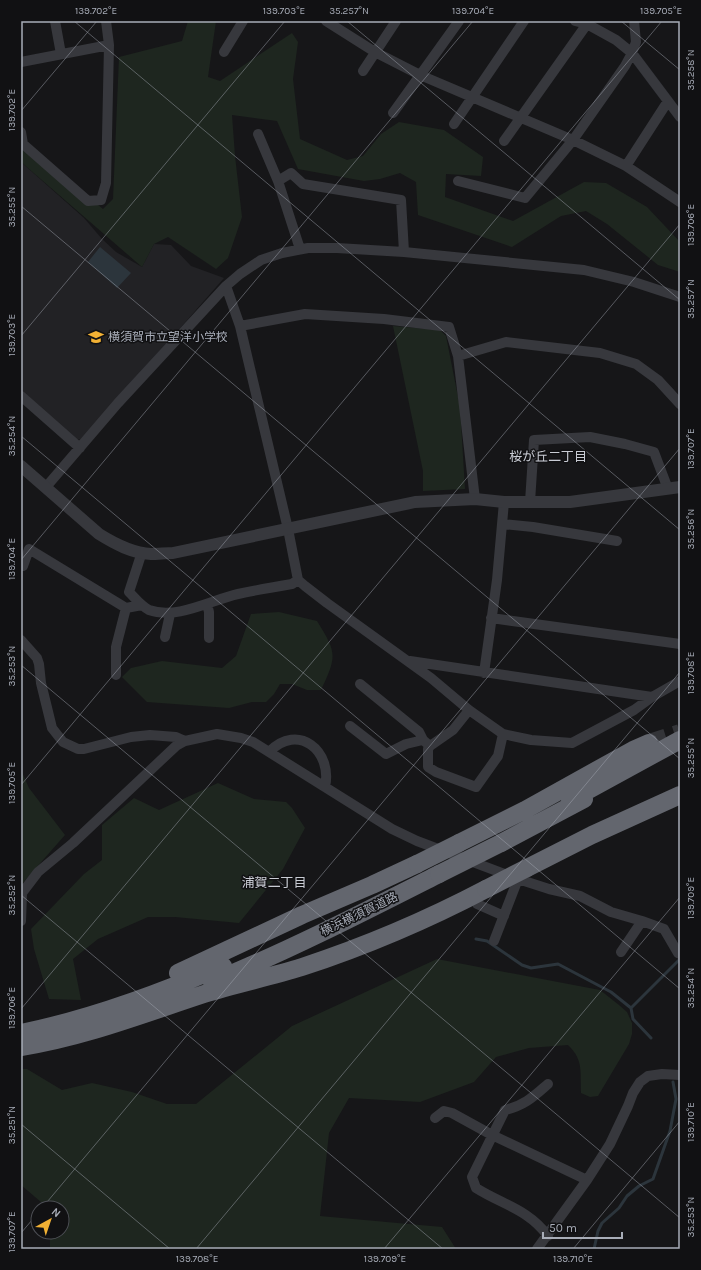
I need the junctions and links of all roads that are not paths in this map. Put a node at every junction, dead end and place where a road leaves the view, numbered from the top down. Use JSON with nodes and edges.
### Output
{"nodes":[{"id":1,"x":55,"y":21,"type":"edge"},
{"id":2,"x":106,"y":21,"type":"edge"},
{"id":3,"x":243,"y":21,"type":"edge"},
{"id":4,"x":326,"y":21,"type":"edge"},
{"id":5,"x":396,"y":21,"type":"edge"},
{"id":6,"x":459,"y":21,"type":"edge"},
{"id":7,"x":524,"y":21,"type":"edge"},
{"id":8,"x":575,"y":21,"type":"edge"},
{"id":9,"x":634,"y":21,"type":"edge"},
{"id":10,"x":587,"y":24,"type":"junction"},
{"id":11,"x":109,"y":45,"type":"junction"},
{"id":12,"x":224,"y":52,"type":"dead end"},
{"id":13,"x":375,"y":52,"type":"junction"},
{"id":14,"x":61,"y":54,"type":"junction"},
{"id":15,"x":632,"y":54,"type":"junction"},
{"id":16,"x":21,"y":62,"type":"edge"},
{"id":17,"x":363,"y":72,"type":"dead end"},
{"id":18,"x":420,"y":75,"type":"junction"},
{"id":19,"x":472,"y":96,"type":"junction"},
{"id":20,"x":668,"y":101,"type":"junction"},
{"id":21,"x":393,"y":114,"type":"dead end"},
{"id":22,"x":680,"y":117,"type":"edge"},
{"id":23,"x":522,"y":118,"type":"junction"},
{"id":24,"x":454,"y":124,"type":"dead end"},
{"id":25,"x":21,"y":132,"type":"edge"},
{"id":26,"x":258,"y":134,"type":"dead end"},
{"id":27,"x":573,"y":140,"type":"junction"},
{"id":28,"x":504,"y":141,"type":"dead end"},
{"id":29,"x":626,"y":166,"type":"junction"},
{"id":30,"x":278,"y":181,"type":"junction"},
{"id":31,"x":458,"y":181,"type":"dead end"},
{"id":32,"x":680,"y":202,"type":"edge"},
{"id":33,"x":300,"y":249,"type":"junction"},
{"id":34,"x":404,"y":252,"type":"junction"},
{"id":35,"x":226,"y":286,"type":"junction"},
{"id":36,"x":680,"y":297,"type":"edge"},
{"id":37,"x":240,"y":326,"type":"junction"},
{"id":38,"x":458,"y":356,"type":"junction"},
{"id":39,"x":21,"y":396,"type":"edge"},
{"id":40,"x":680,"y":404,"type":"edge"},
{"id":41,"x":80,"y":448,"type":"junction"},
{"id":42,"x":21,"y":466,"type":"edge"},
{"id":43,"x":46,"y":487,"type":"junction"},
{"id":44,"x":680,"y":487,"type":"edge"},
{"id":45,"x":668,"y":489,"type":"junction"},
{"id":46,"x":475,"y":499,"type":"junction"},
{"id":47,"x":504,"y":502,"type":"junction"},
{"id":48,"x":530,"y":502,"type":"junction"},
{"id":49,"x":502,"y":524,"type":"junction"},
{"id":50,"x":288,"y":529,"type":"junction"},
{"id":51,"x":617,"y":541,"type":"dead end"},
{"id":52,"x":142,"y":552,"type":"junction"},
{"id":53,"x":23,"y":566,"type":"dead end"},
{"id":54,"x":298,"y":580,"type":"junction"},
{"id":55,"x":207,"y":604,"type":"junction"},
{"id":56,"x":142,"y":605,"type":"junction"},
{"id":57,"x":126,"y":608,"type":"junction"},
{"id":58,"x":170,"y":614,"type":"junction"},
{"id":59,"x":491,"y":618,"type":"junction"},
{"id":60,"x":165,"y":637,"type":"dead end"},
{"id":61,"x":209,"y":638,"type":"dead end"},
{"id":62,"x":21,"y":640,"type":"edge"},
{"id":63,"x":680,"y":644,"type":"edge"},
{"id":64,"x":406,"y":661,"type":"junction"},
{"id":65,"x":484,"y":673,"type":"junction"},
{"id":66,"x":116,"y":675,"type":"dead end"},
{"id":67,"x":680,"y":681,"type":"edge"},
{"id":68,"x":360,"y":684,"type":"dead end"},
{"id":69,"x":652,"y":696,"type":"junction"},
{"id":70,"x":470,"y":710,"type":"junction"},
{"id":71,"x":350,"y":726,"type":"dead end"},
{"id":72,"x":503,"y":734,"type":"junction"},
{"id":73,"x":680,"y":740,"type":"edge"},
{"id":74,"x":185,"y":741,"type":"junction"},
{"id":75,"x":426,"y":743,"type":"junction"},
{"id":76,"x":649,"y":743,"type":"tunnel mouth"},
{"id":77,"x":680,"y":747,"type":"edge"},
{"id":78,"x":269,"y":752,"type":"junction"},
{"id":79,"x":325,"y":788,"type":"junction"},
{"id":80,"x":680,"y":794,"type":"edge"},
{"id":81,"x":498,"y":841,"type":"junction"},
{"id":82,"x":437,"y":872,"type":"junction"},
{"id":83,"x":522,"y":873,"type":"junction"},
{"id":84,"x":477,"y":904,"type":"dead end"},
{"id":85,"x":504,"y":916,"type":"junction"},
{"id":86,"x":21,"y":921,"type":"edge"},
{"id":87,"x":642,"y":921,"type":"junction"},
{"id":88,"x":494,"y":941,"type":"dead end"},
{"id":89,"x":621,"y":952,"type":"dead end"},
{"id":90,"x":679,"y":953,"type":"edge"},
{"id":91,"x":21,"y":1029,"type":"edge"},
{"id":92,"x":21,"y":1033,"type":"edge"},
{"id":93,"x":21,"y":1042,"type":"edge"},
{"id":94,"x":21,"y":1048,"type":"edge"},
{"id":95,"x":680,"y":1075,"type":"edge"},
{"id":96,"x":548,"y":1084,"type":"dead end"},
{"id":97,"x":435,"y":1118,"type":"dead end"},
{"id":98,"x":492,"y":1135,"type":"junction"},
{"id":99,"x":587,"y":1180,"type":"junction"},
{"id":100,"x":548,"y":1236,"type":"junction"},
{"id":101,"x":537,"y":1249,"type":"edge"}],
"edges":[{"from":1,"to":14,"type":"street"},
{"from":2,"to":11,"type":"street"},
{"from":3,"to":12,"type":"street"},
{"from":4,"to":13,"type":"street"},
{"from":5,"to":13,"type":"street"},
{"from":6,"to":18,"type":"street"},
{"from":7,"to":19,"type":"street"},
{"from":8,"to":10,"type":"street"},
{"from":9,"to":15,"type":"street"},
{"from":10,"to":15,"type":"street"},
{"from":10,"to":23,"type":"street"},
{"from":11,"to":14,"type":"street"},
{"from":11,"to":25,"type":"street"},
{"from":13,"to":17,"type":"street"},
{"from":13,"to":18,"type":"street"},
{"from":14,"to":16,"type":"street"},
{"from":15,"to":20,"type":"street"},
{"from":15,"to":27,"type":"street"},
{"from":18,"to":19,"type":"street"},
{"from":18,"to":21,"type":"street"},
{"from":19,"to":23,"type":"street"},
{"from":19,"to":24,"type":"street"},
{"from":20,"to":22,"type":"street"},
{"from":20,"to":29,"type":"street"},
{"from":23,"to":27,"type":"street"},
{"from":23,"to":28,"type":"street"},
{"from":26,"to":30,"type":"street"},
{"from":27,"to":29,"type":"street"},
{"from":27,"to":31,"type":"street"},
{"from":29,"to":32,"type":"street"},
{"from":30,"to":33,"type":"street"},
{"from":30,"to":34,"type":"street"},
{"from":33,"to":34,"type":"street"},
{"from":33,"to":35,"type":"street"},
{"from":34,"to":36,"type":"street"},
{"from":35,"to":37,"type":"street"},
{"from":35,"to":41,"type":"street"},
{"from":37,"to":38,"type":"street"},
{"from":37,"to":50,"type":"street"},
{"from":38,"to":40,"type":"street"},
{"from":38,"to":46,"type":"street"},
{"from":39,"to":41,"type":"street"},
{"from":41,"to":43,"type":"street"},
{"from":42,"to":43,"type":"street"},
{"from":43,"to":52,"type":"street"},
{"from":44,"to":45,"type":"street"},
{"from":45,"to":48,"type":"street"},
{"from":45,"to":48,"type":"street"},
{"from":46,"to":47,"type":"street"},
{"from":46,"to":50,"type":"street"},
{"from":47,"to":48,"type":"street"},
{"from":47,"to":49,"type":"street"},
{"from":49,"to":51,"type":"street"},
{"from":49,"to":59,"type":"street"},
{"from":50,"to":52,"type":"street"},
{"from":50,"to":54,"type":"street"},
{"from":52,"to":56,"type":"street"},
{"from":53,"to":57,"type":"street"},
{"from":54,"to":55,"type":"street"},
{"from":54,"to":64,"type":"street"},
{"from":55,"to":58,"type":"street"},
{"from":55,"to":61,"type":"street"},
{"from":56,"to":57,"type":"street"},
{"from":56,"to":58,"type":"street"},
{"from":57,"to":66,"type":"street"},
{"from":58,"to":60,"type":"street"},
{"from":59,"to":63,"type":"street"},
{"from":59,"to":65,"type":"street"},
{"from":62,"to":74,"type":"street"},
{"from":64,"to":65,"type":"street"},
{"from":64,"to":70,"type":"street"},
{"from":65,"to":69,"type":"street"},
{"from":67,"to":69,"type":"street"},
{"from":68,"to":75,"type":"street"},
{"from":69,"to":72,"type":"street"},
{"from":70,"to":72,"type":"street"},
{"from":70,"to":75,"type":"street"},
{"from":71,"to":75,"type":"street"},
{"from":72,"to":75,"type":"street"},
{"from":73,"to":81,"type":"highway","name":"横浜横須賀道路"},
{"from":74,"to":78,"type":"street"},
{"from":74,"to":86,"type":"street"},
{"from":76,"to":91,"type":"highway","bridge":true},
{"from":77,"to":81,"type":"highway","name":"横浜横須賀道路"},
{"from":78,"to":79,"type":"street"},
{"from":78,"to":79,"type":"street"},
{"from":79,"to":83,"type":"street"},
{"from":80,"to":83,"type":"highway"},
{"from":81,"to":82,"type":"highway","name":"横浜横須賀道路"},
{"from":82,"to":92,"type":"highway","name":"横浜横須賀道路"},
{"from":82,"to":93,"type":"highway","name":"横浜横須賀道路"},
{"from":83,"to":85,"type":"street"},
{"from":83,"to":87,"type":"street"},
{"from":83,"to":94,"type":"highway","bridge":true},
{"from":84,"to":85,"type":"street"},
{"from":85,"to":88,"type":"street"},
{"from":87,"to":89,"type":"street"},
{"from":87,"to":90,"type":"street"},
{"from":95,"to":99,"type":"street"},
{"from":96,"to":98,"type":"street"},
{"from":97,"to":98,"type":"street"},
{"from":98,"to":99,"type":"street"},
{"from":98,"to":100,"type":"street"},
{"from":99,"to":100,"type":"street"},
{"from":100,"to":101,"type":"street"}]}
